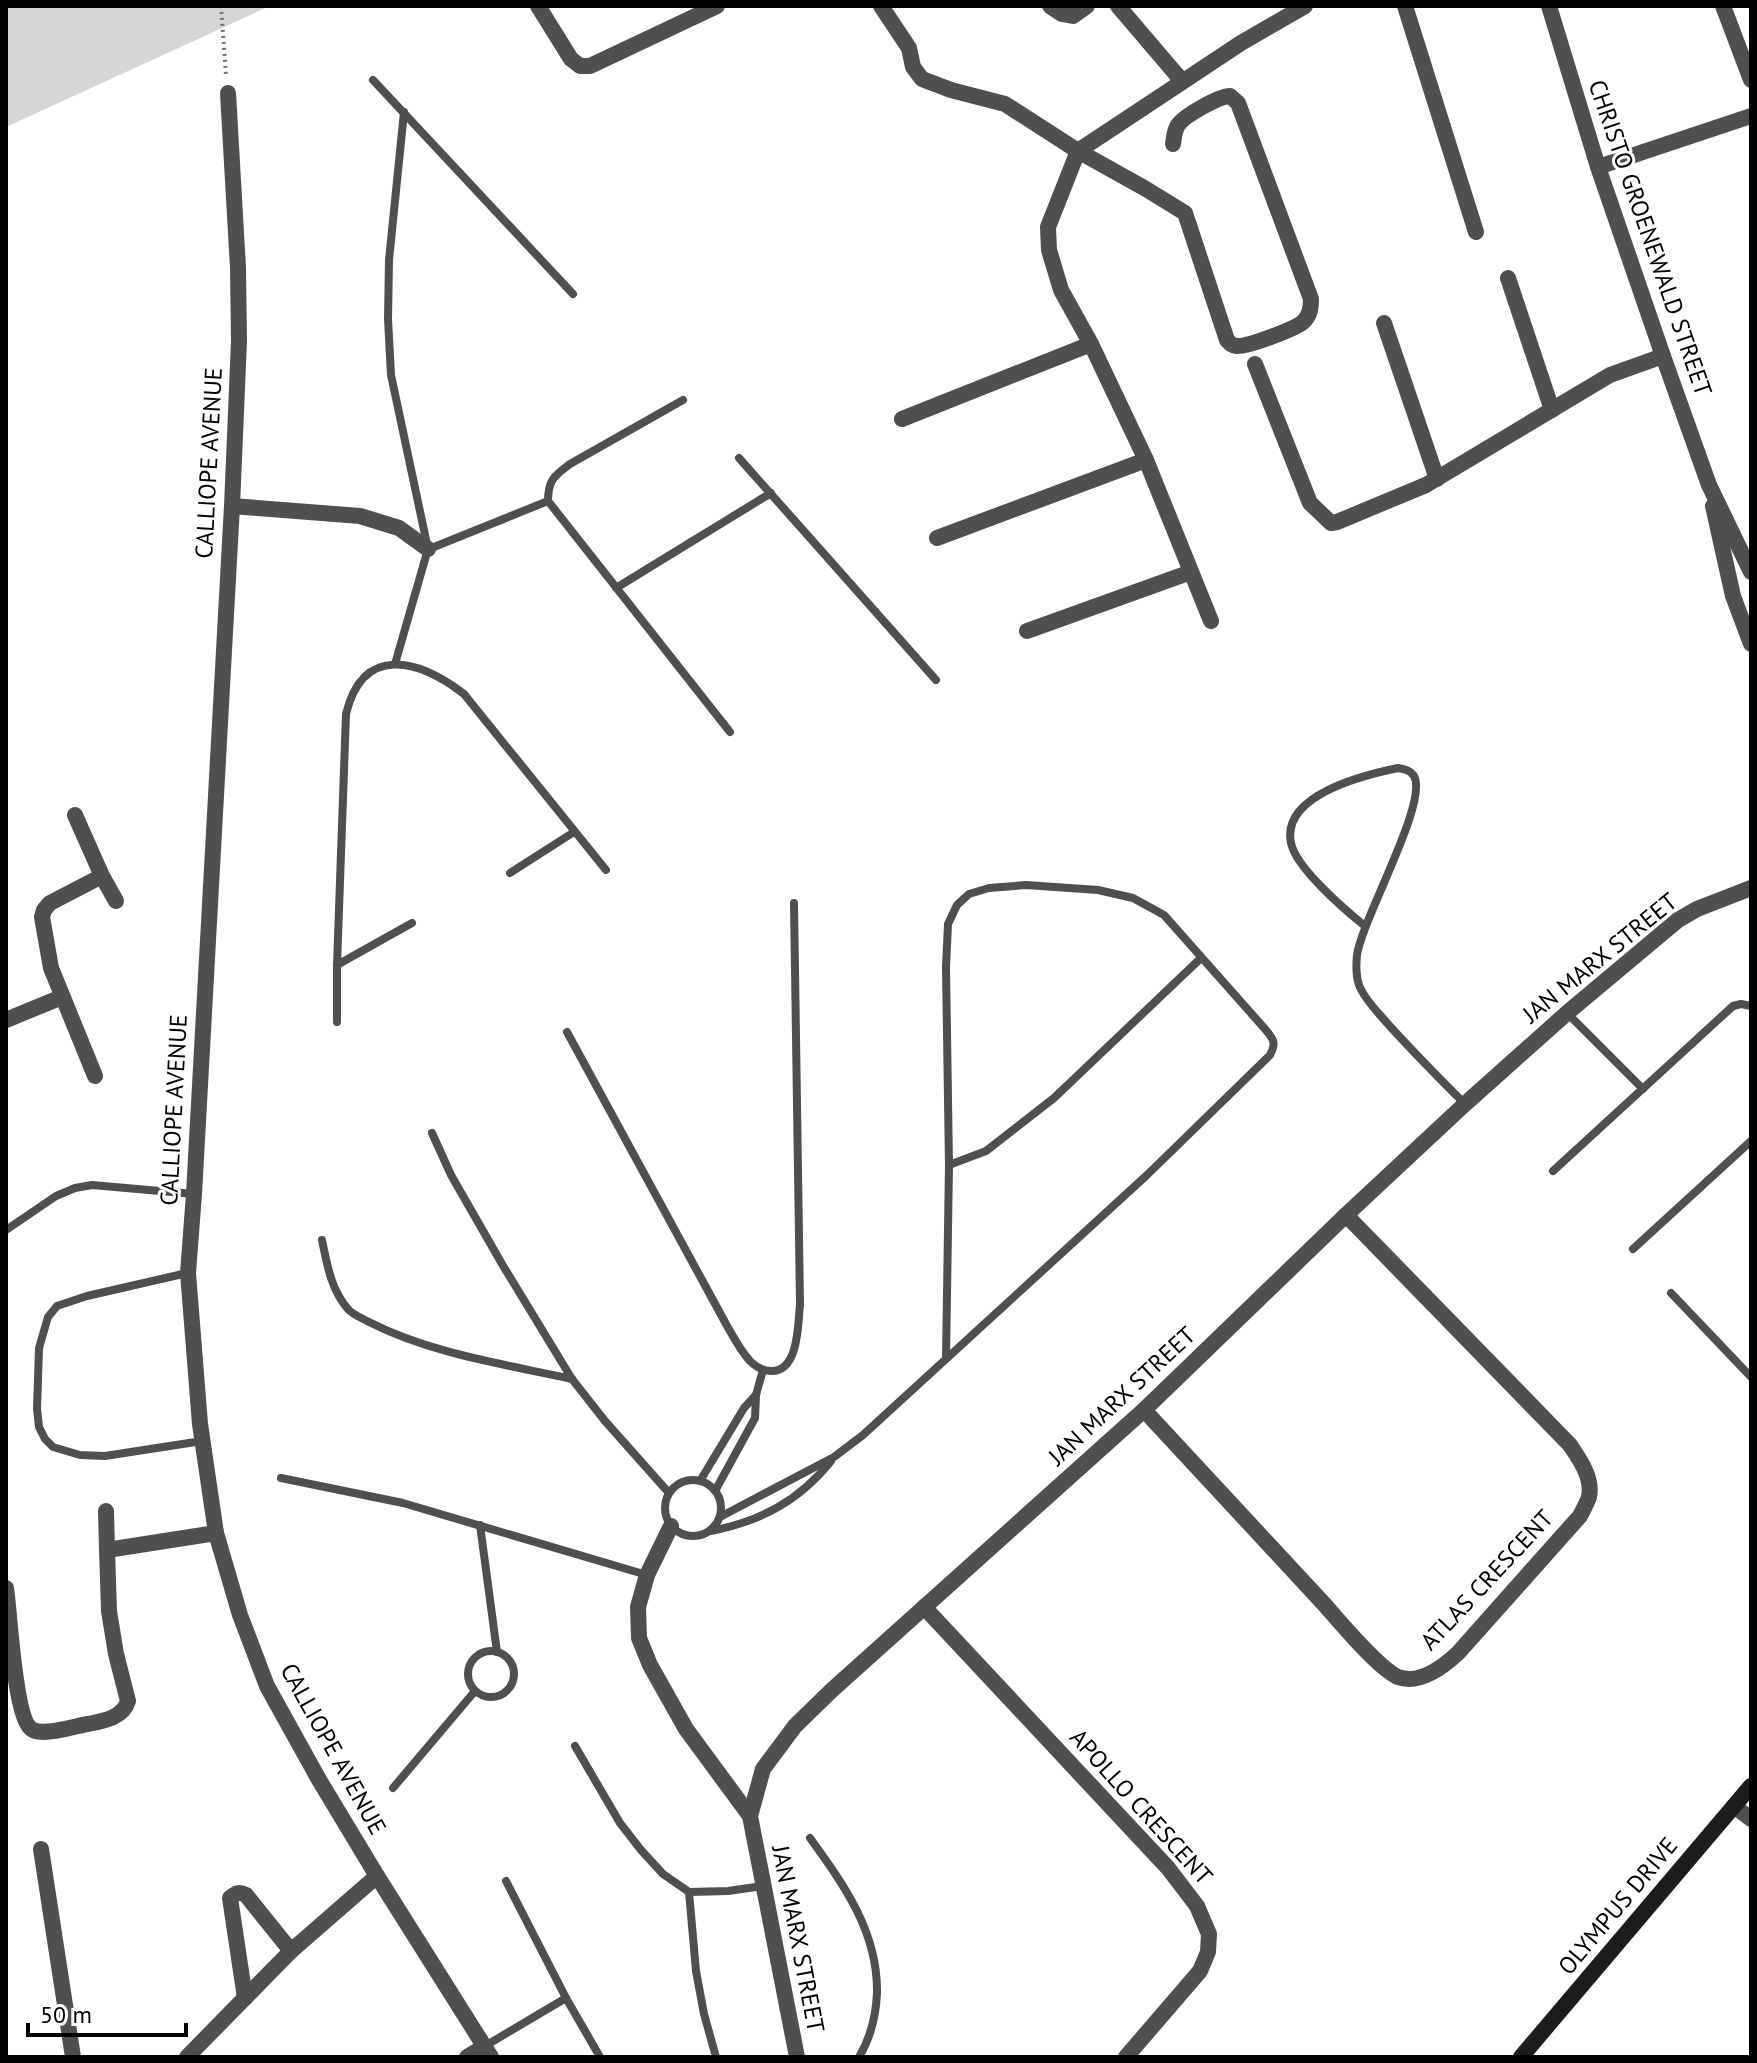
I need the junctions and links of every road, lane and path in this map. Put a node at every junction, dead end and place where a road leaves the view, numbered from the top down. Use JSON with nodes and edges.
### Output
{"nodes":[{"id":1,"x":221,"y":6,"type":"edge"},
{"id":2,"x":538,"y":6,"type":"edge"},
{"id":3,"x":717,"y":6,"type":"edge"},
{"id":4,"x":881,"y":6,"type":"edge"},
{"id":5,"x":1050,"y":6,"type":"edge"},
{"id":6,"x":1087,"y":6,"type":"edge"},
{"id":7,"x":1118,"y":6,"type":"edge"},
{"id":8,"x":1305,"y":6,"type":"edge"},
{"id":9,"x":1405,"y":6,"type":"edge"},
{"id":10,"x":1549,"y":6,"type":"edge"},
{"id":11,"x":1723,"y":6,"type":"edge"},
{"id":12,"x":373,"y":80,"type":"dead end"},
{"id":13,"x":1751,"y":80,"type":"edge"},
{"id":14,"x":1182,"y":81,"type":"junction"},
{"id":15,"x":228,"y":93,"type":"joint"},
{"id":16,"x":404,"y":112,"type":"junction"},
{"id":17,"x":1751,"y":116,"type":"edge"},
{"id":18,"x":1173,"y":144,"type":"dead end"},
{"id":19,"x":1078,"y":151,"type":"junction"},
{"id":20,"x":1598,"y":167,"type":"junction"},
{"id":21,"x":1476,"y":232,"type":"dead end"},
{"id":22,"x":1508,"y":278,"type":"dead end"},
{"id":23,"x":573,"y":294,"type":"dead end"},
{"id":24,"x":1384,"y":323,"type":"dead end"},
{"id":25,"x":1091,"y":344,"type":"junction"},
{"id":26,"x":1663,"y":356,"type":"junction"},
{"id":27,"x":1255,"y":364,"type":"dead end"},
{"id":28,"x":683,"y":400,"type":"dead end"},
{"id":29,"x":1552,"y":410,"type":"junction"},
{"id":30,"x":902,"y":419,"type":"dead end"},
{"id":31,"x":739,"y":458,"type":"dead end"},
{"id":32,"x":1146,"y":460,"type":"junction"},
{"id":33,"x":1437,"y":479,"type":"junction"},
{"id":34,"x":1709,"y":485,"type":"junction"},
{"id":35,"x":771,"y":493,"type":"junction"},
{"id":36,"x":548,"y":501,"type":"junction"},
{"id":37,"x":232,"y":506,"type":"junction"},
{"id":38,"x":937,"y":538,"type":"dead end"},
{"id":39,"x":428,"y":549,"type":"junction"},
{"id":40,"x":1191,"y":572,"type":"junction"},
{"id":41,"x":1751,"y":572,"type":"edge"},
{"id":42,"x":616,"y":588,"type":"junction"},
{"id":43,"x":1211,"y":621,"type":"dead end"},
{"id":44,"x":1027,"y":631,"type":"dead end"},
{"id":45,"x":1751,"y":644,"type":"edge"},
{"id":46,"x":395,"y":664,"type":"junction"},
{"id":47,"x":936,"y":680,"type":"dead end"},
{"id":48,"x":730,"y":732,"type":"dead end"},
{"id":49,"x":75,"y":815,"type":"dead end"},
{"id":50,"x":574,"y":832,"type":"junction"},
{"id":51,"x":606,"y":870,"type":"dead end"},
{"id":52,"x":510,"y":873,"type":"dead end"},
{"id":53,"x":102,"y":876,"type":"junction"},
{"id":54,"x":1751,"y":888,"type":"edge"},
{"id":55,"x":116,"y":901,"type":"dead end"},
{"id":56,"x":794,"y":903,"type":"dead end"},
{"id":57,"x":412,"y":923,"type":"dead end"},
{"id":58,"x":1365,"y":926,"type":"junction"},
{"id":59,"x":1201,"y":958,"type":"junction"},
{"id":60,"x":337,"y":965,"type":"junction"},
{"id":61,"x":62,"y":997,"type":"junction"},
{"id":62,"x":1751,"y":1006,"type":"edge"},
{"id":63,"x":1567,"y":1013,"type":"junction"},
{"id":64,"x":6,"y":1020,"type":"edge"},
{"id":65,"x":337,"y":1022,"type":"dead end"},
{"id":66,"x":567,"y":1032,"type":"dead end"},
{"id":67,"x":95,"y":1076,"type":"dead end"},
{"id":68,"x":1643,"y":1089,"type":"junction"},
{"id":69,"x":1465,"y":1104,"type":"junction"},
{"id":70,"x":432,"y":1133,"type":"dead end"},
{"id":71,"x":1751,"y":1141,"type":"edge"},
{"id":72,"x":949,"y":1165,"type":"junction"},
{"id":73,"x":1553,"y":1171,"type":"dead end"},
{"id":74,"x":194,"y":1194,"type":"junction"},
{"id":75,"x":1346,"y":1215,"type":"junction"},
{"id":76,"x":6,"y":1230,"type":"edge"},
{"id":77,"x":322,"y":1240,"type":"dead end"},
{"id":78,"x":1633,"y":1249,"type":"dead end"},
{"id":79,"x":188,"y":1273,"type":"junction"},
{"id":80,"x":1671,"y":1293,"type":"dead end"},
{"id":81,"x":946,"y":1358,"type":"junction"},
{"id":82,"x":763,"y":1370,"type":"junction"},
{"id":83,"x":1751,"y":1377,"type":"edge"},
{"id":84,"x":572,"y":1379,"type":"junction"},
{"id":85,"x":756,"y":1395,"type":"junction"},
{"id":86,"x":1144,"y":1410,"type":"junction"},
{"id":87,"x":202,"y":1441,"type":"junction"},
{"id":88,"x":834,"y":1457,"type":"junction"},
{"id":89,"x":281,"y":1478,"type":"dead end"},
{"id":90,"x":700,"y":1481,"type":"junction"},
{"id":91,"x":715,"y":1491,"type":"junction"},
{"id":92,"x":669,"y":1493,"type":"junction"},
{"id":93,"x":106,"y":1511,"type":"dead end"},
{"id":94,"x":720,"y":1517,"type":"junction"},
{"id":95,"x":480,"y":1525,"type":"junction"},
{"id":96,"x":671,"y":1526,"type":"junction"},
{"id":97,"x":709,"y":1532,"type":"junction"},
{"id":98,"x":216,"y":1533,"type":"junction"},
{"id":99,"x":107,"y":1550,"type":"junction"},
{"id":100,"x":647,"y":1575,"type":"junction"},
{"id":101,"x":6,"y":1588,"type":"edge"},
{"id":102,"x":924,"y":1607,"type":"junction"},
{"id":103,"x":497,"y":1652,"type":"junction"},
{"id":104,"x":475,"y":1691,"type":"junction"},
{"id":105,"x":575,"y":1746,"type":"dead end"},
{"id":106,"x":1751,"y":1786,"type":"edge"},
{"id":107,"x":393,"y":1788,"type":"dead end"},
{"id":108,"x":1734,"y":1806,"type":"junction"},
{"id":109,"x":750,"y":1816,"type":"junction"},
{"id":110,"x":1751,"y":1819,"type":"edge"},
{"id":111,"x":810,"y":1838,"type":"dead end"},
{"id":112,"x":41,"y":1849,"type":"dead end"},
{"id":113,"x":377,"y":1876,"type":"junction"},
{"id":114,"x":506,"y":1881,"type":"dead end"},
{"id":115,"x":764,"y":1886,"type":"junction"},
{"id":116,"x":689,"y":1892,"type":"junction"},
{"id":117,"x":291,"y":1951,"type":"junction"},
{"id":118,"x":245,"y":1998,"type":"junction"},
{"id":119,"x":566,"y":1998,"type":"junction"},
{"id":120,"x":488,"y":2052,"type":"edge"},
{"id":121,"x":73,"y":2057,"type":"edge"},
{"id":122,"x":187,"y":2057,"type":"edge"},
{"id":123,"x":467,"y":2057,"type":"edge"},
{"id":124,"x":600,"y":2057,"type":"edge"},
{"id":125,"x":716,"y":2057,"type":"edge"},
{"id":126,"x":797,"y":2057,"type":"edge"},
{"id":127,"x":859,"y":2057,"type":"edge"},
{"id":128,"x":1126,"y":2057,"type":"edge"},
{"id":129,"x":1521,"y":2057,"type":"edge"}],
"edges":[{"from":1,"to":15,"type":"path"},
{"from":2,"to":3,"type":"street"},
{"from":4,"to":19,"type":"street"},
{"from":5,"to":6,"type":"street"},
{"from":7,"to":14,"type":"street"},
{"from":8,"to":14,"type":"street"},
{"from":9,"to":21,"type":"street"},
{"from":10,"to":20,"type":"street","name":"CHRISTO GROENEWALD STREET"},
{"from":11,"to":13,"type":"street"},
{"from":12,"to":16,"type":"lane"},
{"from":14,"to":19,"type":"street"},
{"from":15,"to":37,"type":"street","name":"CALLIOPE AVENUE"},
{"from":16,"to":23,"type":"lane"},
{"from":16,"to":39,"type":"lane"},
{"from":17,"to":20,"type":"street"},
{"from":18,"to":19,"type":"street"},
{"from":19,"to":25,"type":"street"},
{"from":20,"to":26,"type":"street","name":"CHRISTO GROENEWALD STREET"},
{"from":22,"to":29,"type":"street"},
{"from":24,"to":33,"type":"street"},
{"from":25,"to":30,"type":"street"},
{"from":25,"to":32,"type":"street"},
{"from":26,"to":29,"type":"street"},
{"from":26,"to":34,"type":"street","name":"CHRISTO GROENEWALD STREET"},
{"from":27,"to":33,"type":"street"},
{"from":28,"to":36,"type":"lane"},
{"from":29,"to":33,"type":"street"},
{"from":31,"to":35,"type":"lane"},
{"from":32,"to":38,"type":"street"},
{"from":32,"to":40,"type":"street"},
{"from":34,"to":41,"type":"street","name":"CHRISTO GROENEWALD STREET"},
{"from":34,"to":45,"type":"street","name":"CHRISTO GROENEWALD STREET"},
{"from":35,"to":42,"type":"lane"},
{"from":35,"to":47,"type":"lane"},
{"from":36,"to":39,"type":"lane"},
{"from":36,"to":42,"type":"lane"},
{"from":37,"to":39,"type":"street"},
{"from":37,"to":74,"type":"street","name":"CALLIOPE AVENUE"},
{"from":39,"to":46,"type":"lane"},
{"from":40,"to":43,"type":"street"},
{"from":40,"to":44,"type":"street"},
{"from":42,"to":48,"type":"lane"},
{"from":46,"to":50,"type":"lane"},
{"from":46,"to":60,"type":"lane"},
{"from":49,"to":53,"type":"street"},
{"from":50,"to":51,"type":"lane"},
{"from":50,"to":52,"type":"lane"},
{"from":53,"to":55,"type":"street"},
{"from":53,"to":61,"type":"street"},
{"from":54,"to":63,"type":"street","name":"JAN MARX STREET"},
{"from":56,"to":82,"type":"lane"},
{"from":57,"to":60,"type":"lane"},
{"from":58,"to":58,"type":"lane"},
{"from":58,"to":69,"type":"lane"},
{"from":59,"to":72,"type":"lane"},
{"from":59,"to":72,"type":"lane"},
{"from":59,"to":81,"type":"lane"},
{"from":60,"to":65,"type":"lane"},
{"from":61,"to":64,"type":"street"},
{"from":61,"to":67,"type":"street"},
{"from":62,"to":68,"type":"lane"},
{"from":63,"to":68,"type":"lane"},
{"from":63,"to":69,"type":"street","name":"JAN MARX STREET"},
{"from":66,"to":82,"type":"lane"},
{"from":68,"to":73,"type":"lane"},
{"from":69,"to":75,"type":"street","name":"JAN MARX STREET"},
{"from":70,"to":84,"type":"lane"},
{"from":71,"to":78,"type":"lane"},
{"from":72,"to":81,"type":"lane"},
{"from":74,"to":76,"type":"lane"},
{"from":74,"to":79,"type":"street","name":"CALLIOPE AVENUE"},
{"from":75,"to":86,"type":"street","name":"JAN MARX STREET"},
{"from":75,"to":86,"type":"street","name":"ATLAS CRESCENT"},
{"from":77,"to":84,"type":"lane"},
{"from":79,"to":87,"type":"street","name":"CALLIOPE AVENUE"},
{"from":79,"to":87,"type":"lane"},
{"from":80,"to":83,"type":"lane"},
{"from":81,"to":88,"type":"lane"},
{"from":82,"to":85,"type":"lane"},
{"from":84,"to":92,"type":"lane"},
{"from":85,"to":90,"type":"lane"},
{"from":85,"to":91,"type":"lane"},
{"from":86,"to":102,"type":"street","name":"JAN MARX STREET"},
{"from":87,"to":98,"type":"street","name":"CALLIOPE AVENUE"},
{"from":88,"to":94,"type":"lane"},
{"from":88,"to":97,"type":"lane"},
{"from":89,"to":95,"type":"lane"},
{"from":90,"to":91,"type":"lane"},
{"from":90,"to":92,"type":"lane"},
{"from":91,"to":94,"type":"lane"},
{"from":92,"to":96,"type":"lane"},
{"from":93,"to":99,"type":"street"},
{"from":94,"to":97,"type":"lane"},
{"from":95,"to":100,"type":"lane"},
{"from":95,"to":103,"type":"lane"},
{"from":96,"to":97,"type":"lane"},
{"from":96,"to":100,"type":"street"},
{"from":98,"to":99,"type":"street"},
{"from":98,"to":113,"type":"street","name":"CALLIOPE AVENUE"},
{"from":99,"to":101,"type":"street"},
{"from":100,"to":109,"type":"street"},
{"from":102,"to":109,"type":"street","name":"JAN MARX STREET"},
{"from":102,"to":128,"type":"street","name":"APOLLO CRESCENT"},
{"from":103,"to":104,"type":"lane"},
{"from":103,"to":104,"type":"lane"},
{"from":104,"to":107,"type":"lane"},
{"from":105,"to":116,"type":"lane"},
{"from":106,"to":108,"type":"street","name":"OLYMPUS DRIVE"},
{"from":108,"to":110,"type":"street"},
{"from":108,"to":129,"type":"street","name":"OLYMPUS DRIVE"},
{"from":109,"to":115,"type":"street","name":"JAN MARX STREET"},
{"from":111,"to":127,"type":"lane"},
{"from":112,"to":121,"type":"street"},
{"from":113,"to":117,"type":"street"},
{"from":113,"to":120,"type":"street","name":"CALLIOPE AVENUE"},
{"from":114,"to":119,"type":"lane"},
{"from":115,"to":116,"type":"lane"},
{"from":115,"to":126,"type":"street","name":"JAN MARX STREET"},
{"from":116,"to":125,"type":"lane"},
{"from":117,"to":118,"type":"street"},
{"from":117,"to":118,"type":"street"},
{"from":118,"to":122,"type":"street"},
{"from":119,"to":120,"type":"lane"},
{"from":119,"to":124,"type":"lane"},
{"from":120,"to":123,"type":"street"}]}
